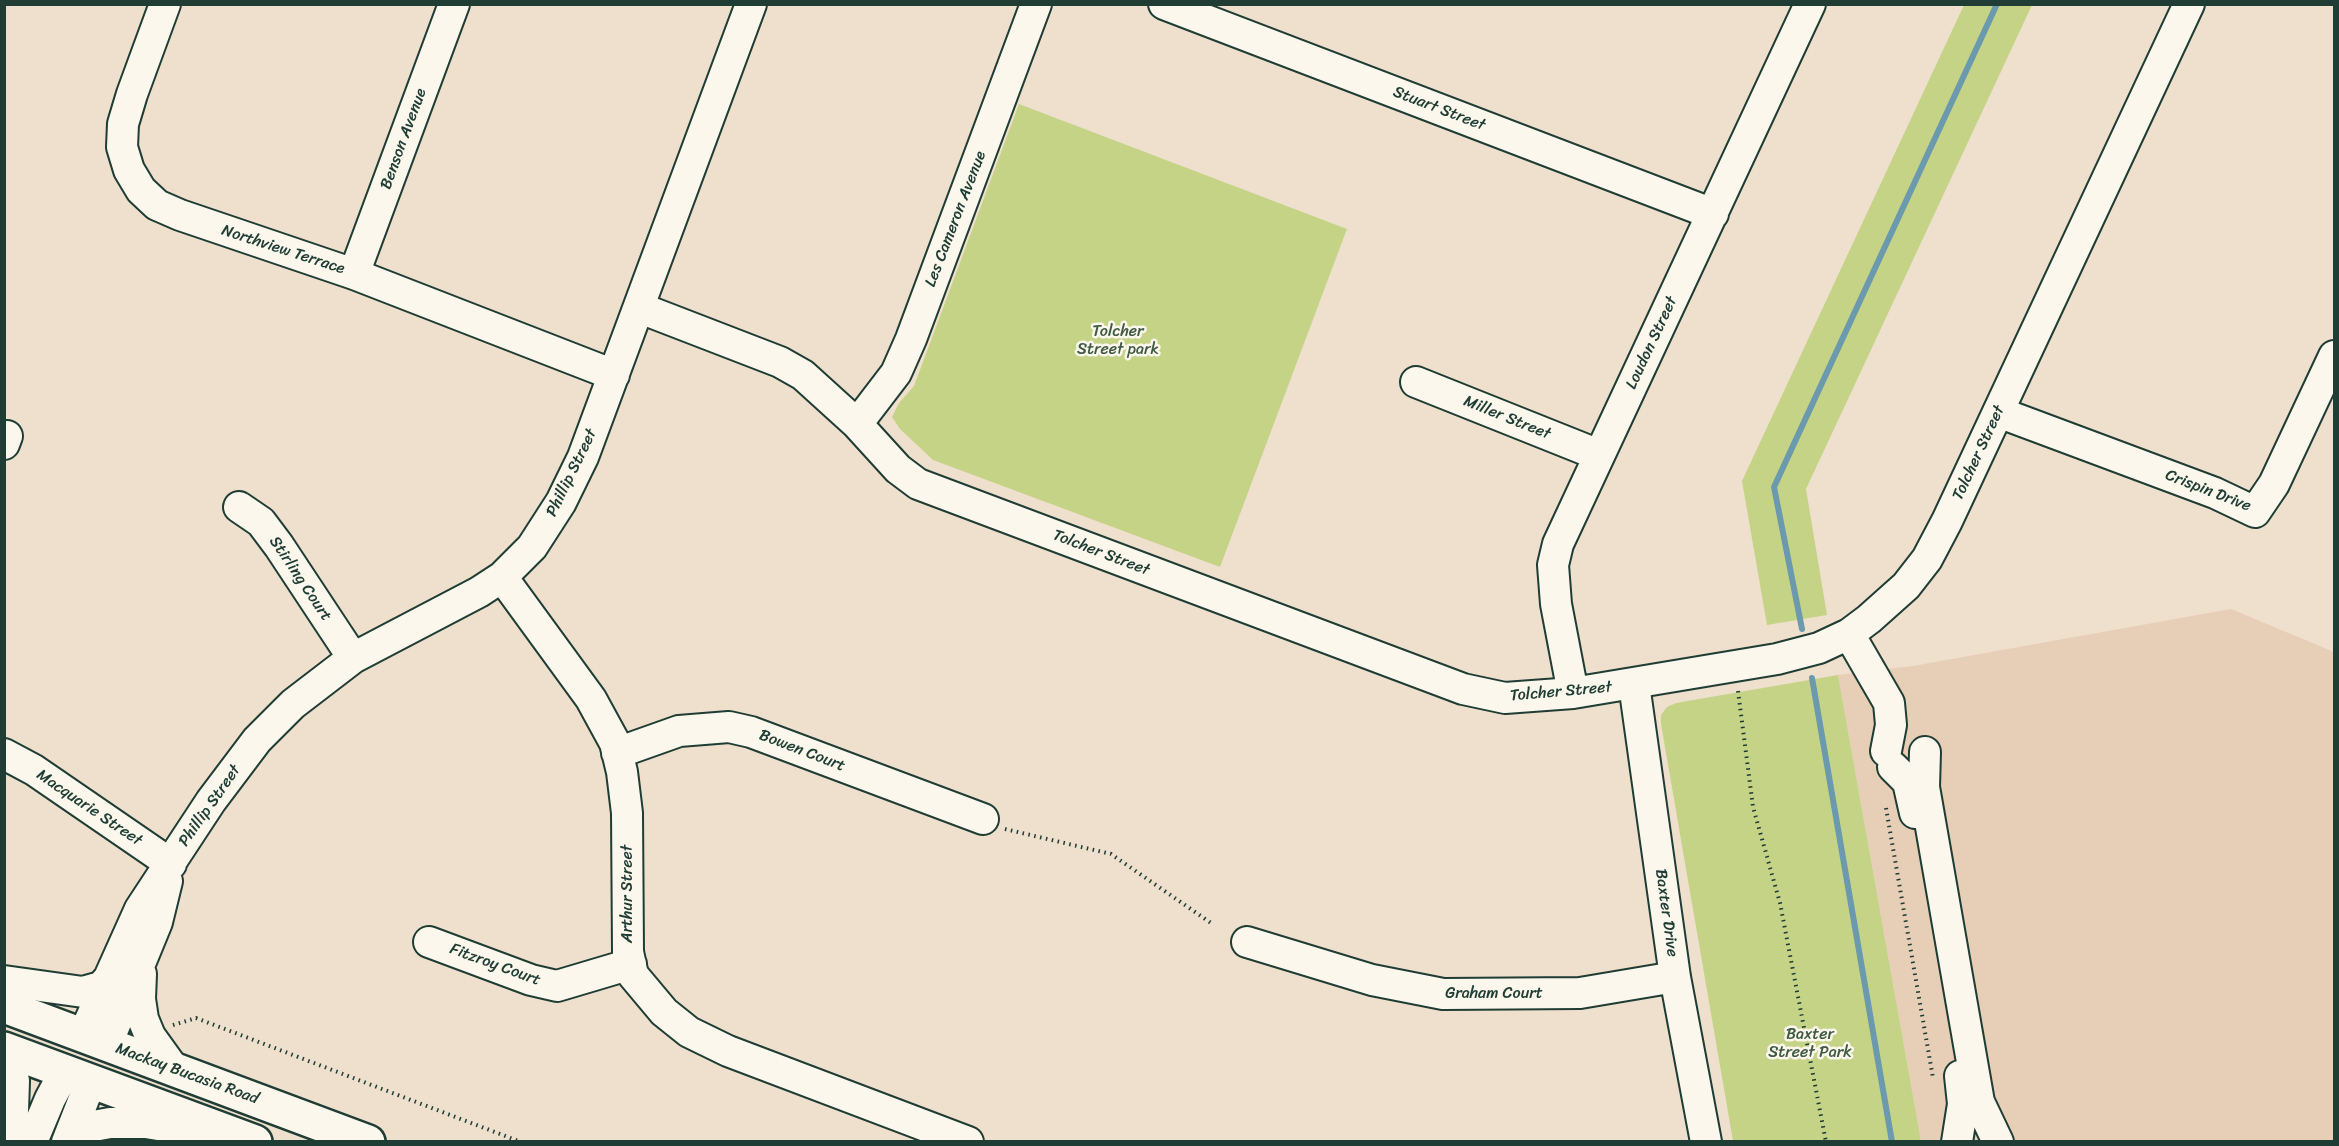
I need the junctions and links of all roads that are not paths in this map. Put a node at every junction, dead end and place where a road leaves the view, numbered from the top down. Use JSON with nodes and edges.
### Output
{"nodes":[{"id":1,"x":165,"y":4,"type":"edge"},
{"id":2,"x":454,"y":4,"type":"edge"},
{"id":3,"x":751,"y":4,"type":"edge"},
{"id":4,"x":1036,"y":4,"type":"edge"},
{"id":5,"x":1164,"y":4,"type":"edge"},
{"id":6,"x":1810,"y":4,"type":"edge"},
{"id":7,"x":2189,"y":4,"type":"edge"},
{"id":8,"x":1713,"y":214,"type":"junction"},
{"id":9,"x":354,"y":274,"type":"junction"},
{"id":10,"x":640,"y":308,"type":"junction"},
{"id":11,"x":2334,"y":356,"type":"edge"},
{"id":12,"x":614,"y":375,"type":"junction"},
{"id":13,"x":1416,"y":382,"type":"dead end"},
{"id":14,"x":1998,"y":412,"type":"junction"},
{"id":15,"x":857,"y":424,"type":"junction"},
{"id":16,"x":1599,"y":455,"type":"junction"},
{"id":17,"x":239,"y":507,"type":"dead end"},
{"id":18,"x":502,"y":577,"type":"junction"},
{"id":19,"x":1856,"y":629,"type":"junction"},
{"id":20,"x":353,"y":658,"type":"junction"},
{"id":21,"x":1634,"y":684,"type":"junction"},
{"id":22,"x":1573,"y":693,"type":"junction"},
{"id":23,"x":1922,"y":744,"type":"junction"},
{"id":24,"x":617,"y":753,"type":"junction"},
{"id":25,"x":4,"y":754,"type":"edge"},
{"id":26,"x":1890,"y":759,"type":"junction"},
{"id":27,"x":983,"y":819,"type":"road end"},
{"id":28,"x":171,"y":864,"type":"junction"},
{"id":29,"x":429,"y":942,"type":"dead end"},
{"id":30,"x":1247,"y":942,"type":"dead end"},
{"id":31,"x":148,"y":948,"type":"junction"},
{"id":32,"x":631,"y":964,"type":"junction"},
{"id":33,"x":111,"y":975,"type":"junction"},
{"id":34,"x":1675,"y":976,"type":"junction"},
{"id":35,"x":4,"y":981,"type":"edge"},
{"id":36,"x":4,"y":1006,"type":"edge"},
{"id":37,"x":95,"y":1040,"type":"junction"},
{"id":38,"x":4,"y":1049,"type":"edge"},
{"id":39,"x":4,"y":1057,"type":"edge"},
{"id":40,"x":173,"y":1068,"type":"junction"},
{"id":41,"x":78,"y":1076,"type":"junction"},
{"id":42,"x":12,"y":1142,"type":"edge"},
{"id":43,"x":32,"y":1142,"type":"edge"},
{"id":44,"x":67,"y":1142,"type":"edge"},
{"id":45,"x":255,"y":1142,"type":"edge"},
{"id":46,"x":368,"y":1142,"type":"edge"},
{"id":47,"x":968,"y":1142,"type":"edge"},
{"id":48,"x":1706,"y":1142,"type":"edge"},
{"id":49,"x":1957,"y":1142,"type":"edge"},
{"id":50,"x":1998,"y":1142,"type":"edge"}],
"edges":[{"from":1,"to":9,"type":"street","name":"Northview Terrace"},
{"from":2,"to":9,"type":"street","name":"Benson Avenue"},
{"from":3,"to":10,"type":"street","name":"Phillip Street"},
{"from":4,"to":15,"type":"street","name":"Les Cameron Avenue"},
{"from":5,"to":8,"type":"street","name":"Stuart Street"},
{"from":6,"to":8,"type":"street","name":"Loudon Street"},
{"from":7,"to":14,"type":"street","name":"Tolcher Street"},
{"from":8,"to":16,"type":"street","name":"Loudon Street"},
{"from":9,"to":12,"type":"street","name":"Northview Terrace"},
{"from":10,"to":12,"type":"street","name":"Phillip Street"},
{"from":10,"to":15,"type":"street","name":"Tolcher Street"},
{"from":11,"to":14,"type":"street","name":"Crispin Drive"},
{"from":12,"to":18,"type":"street","name":"Phillip Street"},
{"from":13,"to":16,"type":"street","name":"Miller Street"},
{"from":14,"to":19,"type":"street","name":"Tolcher Street"},
{"from":15,"to":22,"type":"street","name":"Tolcher Street"},
{"from":16,"to":22,"type":"street","name":"Loudon Street"},
{"from":17,"to":20,"type":"street","name":"Stirling Court"},
{"from":18,"to":20,"type":"street","name":"Phillip Street"},
{"from":18,"to":24,"type":"street","name":"Arthur Street"},
{"from":19,"to":21,"type":"street","name":"Tolcher Street"},
{"from":19,"to":23,"type":"street"},
{"from":19,"to":26,"type":"street"},
{"from":20,"to":28,"type":"street","name":"Phillip Street"},
{"from":21,"to":22,"type":"street","name":"Tolcher Street"},
{"from":21,"to":34,"type":"street","name":"Baxter Drive"},
{"from":23,"to":26,"type":"street"},
{"from":23,"to":50,"type":"street"},
{"from":24,"to":27,"type":"street","name":"Bowen Court"},
{"from":24,"to":32,"type":"street","name":"Arthur Street"},
{"from":25,"to":28,"type":"street","name":"Macquarie Street"},
{"from":26,"to":49,"type":"street"},
{"from":28,"to":31,"type":"street","name":"Phillip Street"},
{"from":28,"to":33,"type":"street","name":"Phillip Street"},
{"from":29,"to":32,"type":"street","name":"Fitzroy Court"},
{"from":30,"to":34,"type":"street","name":"Graham Court"},
{"from":31,"to":37,"type":"street","name":"Phillip Street"},
{"from":31,"to":40,"type":"street"},
{"from":32,"to":47,"type":"street","name":"Arthur Street"},
{"from":33,"to":35,"type":"street"},
{"from":33,"to":37,"type":"street","name":"Phillip Street"},
{"from":34,"to":48,"type":"street","name":"Baxter Drive"},
{"from":36,"to":37,"type":"main road","name":"Mackay Bucasia Road"},
{"from":37,"to":40,"type":"main road","name":"Mackay Bucasia Road"},
{"from":37,"to":41,"type":"main road","name":"Phillip Street"},
{"from":38,"to":41,"type":"main road"},
{"from":39,"to":42,"type":"street"},
{"from":40,"to":46,"type":"main road","name":"Mackay Bucasia Road"},
{"from":41,"to":43,"type":"street","name":"Phillip Street"},
{"from":41,"to":44,"type":"street","name":"Phillip Street"},
{"from":41,"to":45,"type":"main road"},
{"from":44,"to":45,"type":"street"}]}
